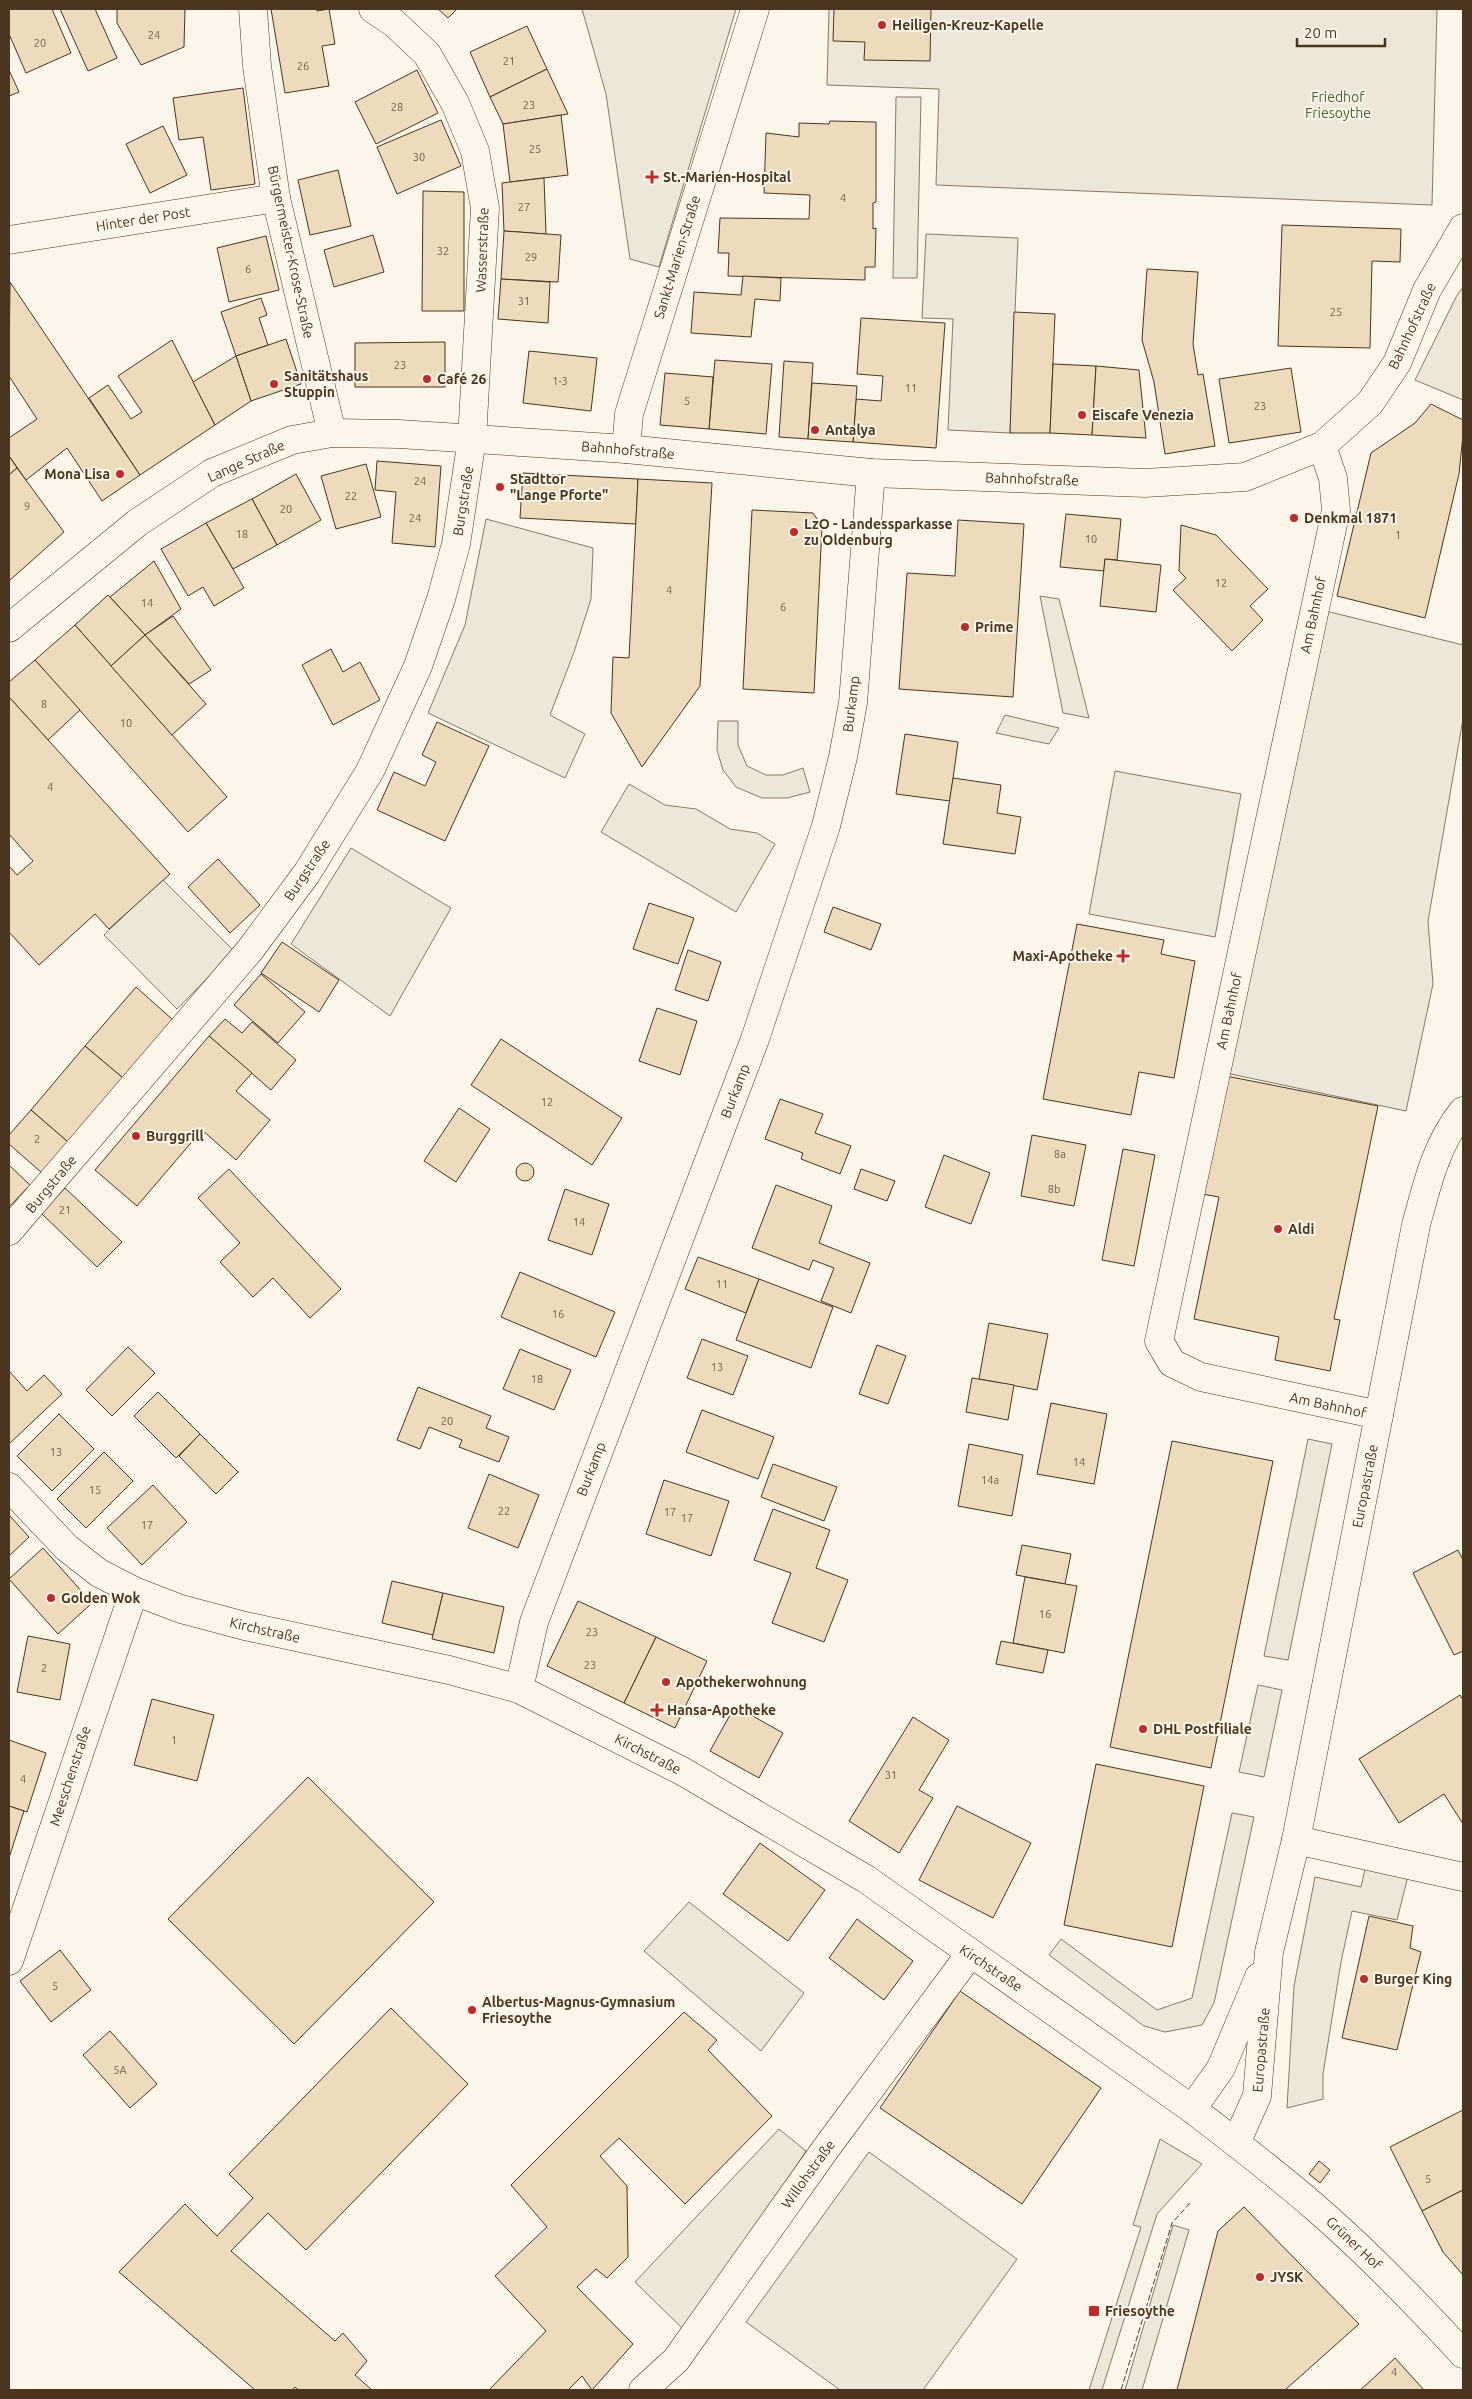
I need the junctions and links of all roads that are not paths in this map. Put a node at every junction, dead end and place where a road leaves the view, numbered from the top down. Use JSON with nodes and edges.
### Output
{"nodes":[{"id":1,"x":253,"y":9,"type":"edge"},
{"id":2,"x":373,"y":9,"type":"edge"},
{"id":3,"x":755,"y":9,"type":"edge"},
{"id":4,"x":276,"y":198,"type":"junction"},
{"id":5,"x":1463,"y":228,"type":"edge"},
{"id":6,"x":9,"y":240,"type":"edge"},
{"id":7,"x":332,"y":433,"type":"junction"},
{"id":8,"x":472,"y":439,"type":"junction"},
{"id":9,"x":1322,"y":446,"type":"junction"},
{"id":10,"x":626,"y":449,"type":"junction"},
{"id":11,"x":872,"y":473,"type":"junction"},
{"id":12,"x":9,"y":628,"type":"edge"},
{"id":13,"x":1463,"y":1111,"type":"edge"},
{"id":14,"x":9,"y":1231,"type":"edge"},
{"id":15,"x":1379,"y":1416,"type":"junction"},
{"id":16,"x":9,"y":1487,"type":"edge"},
{"id":17,"x":134,"y":1591,"type":"junction"},
{"id":18,"x":519,"y":1689,"type":"junction"},
{"id":19,"x":1296,"y":1840,"type":"junction"},
{"id":20,"x":1463,"y":1877,"type":"edge"},
{"id":21,"x":1270,"y":1952,"type":"junction"},
{"id":22,"x":970,"y":1954,"type":"junction"},
{"id":23,"x":9,"y":1961,"type":"edge"},
{"id":24,"x":1192,"y":2109,"type":"junction"},
{"id":25,"x":1236,"y":2143,"type":"junction"},
{"id":26,"x":1463,"y":2354,"type":"edge"},
{"id":27,"x":643,"y":2390,"type":"edge"}],
"edges":[{"from":1,"to":4,"type":"street","name":"Bürgermeister-Krose-Straße"},
{"from":2,"to":8,"type":"street","name":"Wasserstraße"},
{"from":3,"to":10,"type":"street","name":"Sankt-Marien-Straße"},
{"from":4,"to":6,"type":"street","name":"Hinter der Post"},
{"from":4,"to":7,"type":"street","name":"Bürgermeister-Krose-Straße"},
{"from":5,"to":9,"type":"street","name":"Bahnhofstraße"},
{"from":7,"to":8,"type":"street","name":"Lange Straße"},
{"from":7,"to":12,"type":"street","name":"Lange Straße"},
{"from":8,"to":10,"type":"street","name":"Bahnhofstraße"},
{"from":8,"to":14,"type":"street","name":"Burgstraße"},
{"from":9,"to":11,"type":"street","name":"Bahnhofstraße"},
{"from":9,"to":15,"type":"street","name":"Am Bahnhof"},
{"from":10,"to":11,"type":"street","name":"Bahnhofstraße"},
{"from":11,"to":18,"type":"street","name":"Burkamp"},
{"from":13,"to":15,"type":"street","name":"Europastraße"},
{"from":15,"to":19,"type":"street","name":"Europastraße"},
{"from":16,"to":17,"type":"street","name":"Kirchstraße"},
{"from":17,"to":18,"type":"street","name":"Kirchstraße"},
{"from":17,"to":23,"type":"street","name":"Meeschenstraße"},
{"from":18,"to":22,"type":"street","name":"Kirchstraße"},
{"from":19,"to":20,"type":"street"},
{"from":19,"to":21,"type":"street","name":"Europastraße"},
{"from":21,"to":24,"type":"street","name":"Europastraße"},
{"from":21,"to":25,"type":"street","name":"Europastraße"},
{"from":22,"to":24,"type":"street","name":"Kirchstraße"},
{"from":22,"to":27,"type":"street","name":"Willohstraße"},
{"from":24,"to":25,"type":"street","name":"Kirchstraße"},
{"from":25,"to":26,"type":"street","name":"Grüner Hof"}]}
